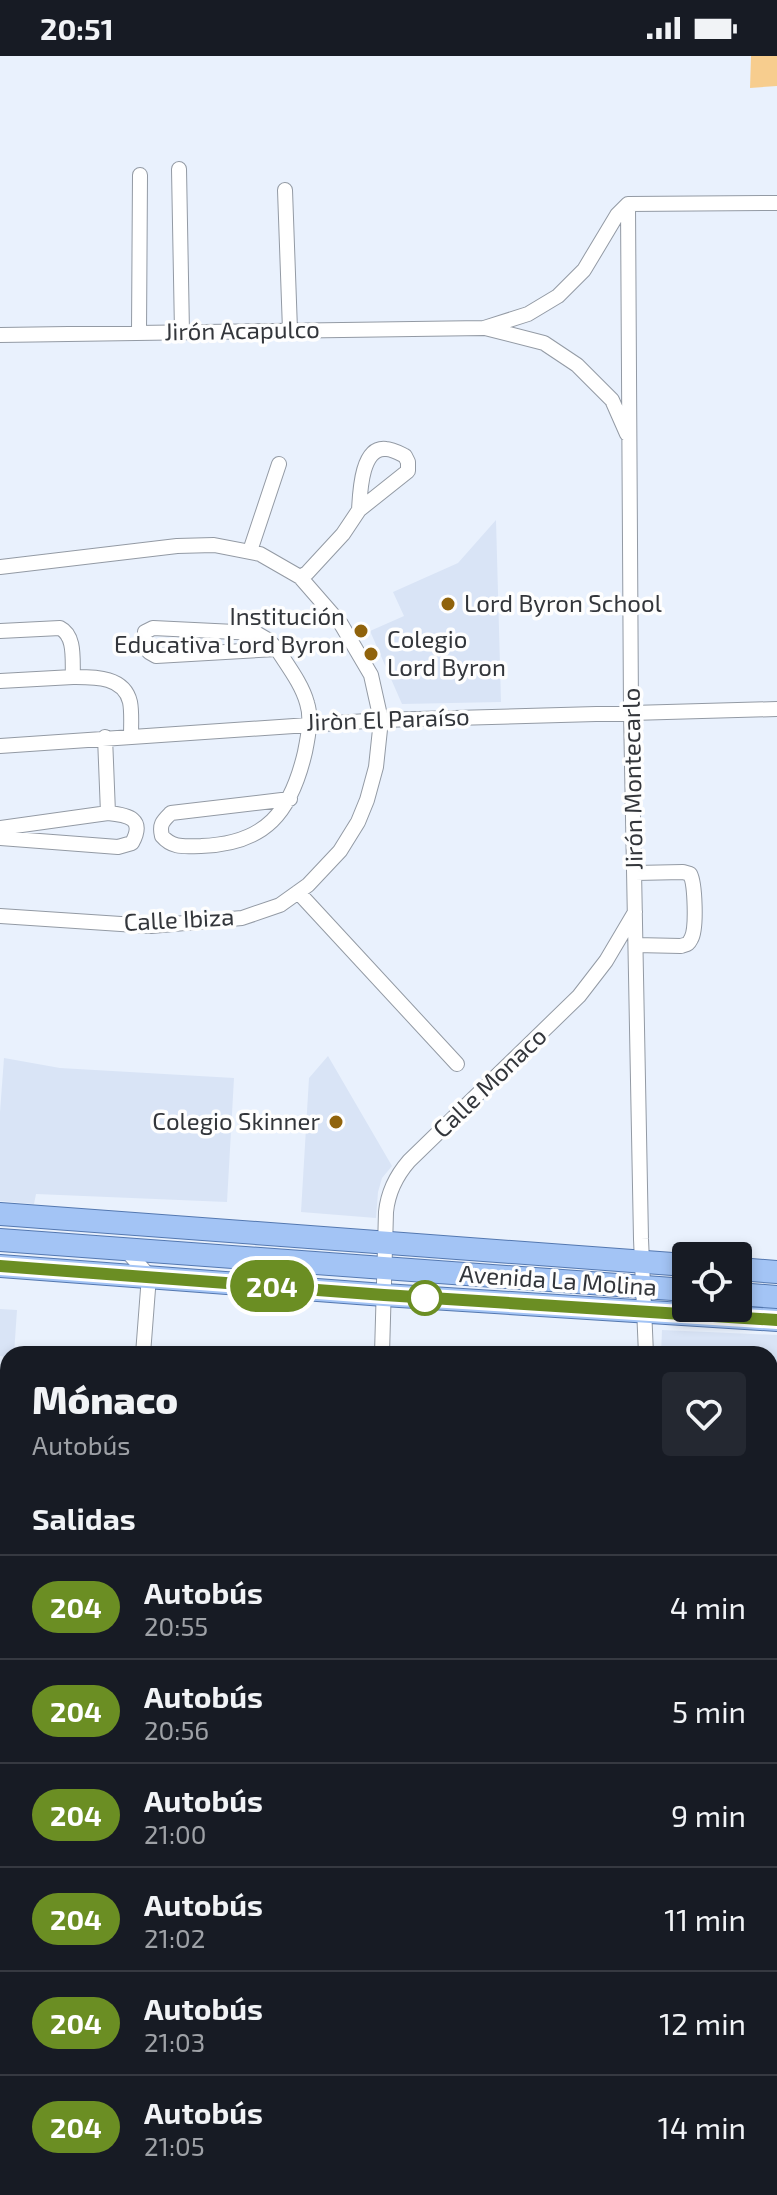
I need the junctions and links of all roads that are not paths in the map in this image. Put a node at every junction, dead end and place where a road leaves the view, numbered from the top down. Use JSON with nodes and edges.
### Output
{"nodes":[{"id":1,"x":179,"y":169,"type":"dead end"},
{"id":2,"x":140,"y":175,"type":"dead end"},
{"id":3,"x":285,"y":190,"type":"dead end"},
{"id":4,"x":777,"y":203,"type":"edge"},
{"id":5,"x":628,"y":204,"type":"junction"},
{"id":6,"x":484,"y":328,"type":"junction"},
{"id":7,"x":290,"y":330,"type":"junction"},
{"id":8,"x":139,"y":332,"type":"junction"},
{"id":9,"x":182,"y":332,"type":"junction"},
{"id":10,"x":0,"y":335,"type":"edge"},
{"id":11,"x":630,"y":440,"type":"junction"},
{"id":12,"x":279,"y":464,"type":"dead end"},
{"id":13,"x":359,"y":510,"type":"dead end"},
{"id":14,"x":250,"y":551,"type":"junction"},
{"id":15,"x":0,"y":567,"type":"edge"},
{"id":16,"x":300,"y":577,"type":"junction"},
{"id":17,"x":0,"y":631,"type":"edge"},
{"id":18,"x":277,"y":649,"type":"junction"},
{"id":19,"x":73,"y":677,"type":"junction"},
{"id":20,"x":0,"y":681,"type":"edge"},
{"id":21,"x":777,"y":709,"type":"edge"},
{"id":22,"x":631,"y":712,"type":"junction"},
{"id":23,"x":381,"y":720,"type":"junction"},
{"id":24,"x":309,"y":723,"type":"junction"},
{"id":25,"x":131,"y":736,"type":"junction"},
{"id":26,"x":105,"y":737,"type":"junction"},
{"id":27,"x":0,"y":746,"type":"edge"},
{"id":28,"x":290,"y":799,"type":"junction"},
{"id":29,"x":108,"y":813,"type":"junction"},
{"id":30,"x":0,"y":828,"type":"edge"},
{"id":31,"x":0,"y":838,"type":"edge"},
{"id":32,"x":635,"y":873,"type":"junction"},
{"id":33,"x":298,"y":892,"type":"junction"},
{"id":34,"x":635,"y":912,"type":"junction"},
{"id":35,"x":0,"y":916,"type":"edge"},
{"id":36,"x":636,"y":945,"type":"junction"},
{"id":37,"x":457,"y":1064,"type":"dead end"},
{"id":38,"x":0,"y":1214,"type":"edge"},
{"id":39,"x":0,"y":1240,"type":"edge"},
{"id":40,"x":385,"y":1242,"type":"junction"},
{"id":41,"x":125,"y":1249,"type":"junction"},
{"id":42,"x":642,"y":1261,"type":"junction"},
{"id":43,"x":672,"y":1264,"type":"edge"},
{"id":44,"x":0,"y":1266,"type":"edge"},
{"id":45,"x":384,"y":1268,"type":"junction"},
{"id":46,"x":752,"y":1270,"type":"edge"},
{"id":47,"x":777,"y":1272,"type":"edge"},
{"id":48,"x":149,"y":1276,"type":"junction"},
{"id":49,"x":642,"y":1287,"type":"junction"},
{"id":50,"x":672,"y":1289,"type":"edge"},
{"id":51,"x":384,"y":1295,"type":"junction"},
{"id":52,"x":752,"y":1295,"type":"edge"},
{"id":53,"x":777,"y":1297,"type":"edge"},
{"id":54,"x":644,"y":1313,"type":"junction"},
{"id":55,"x":777,"y":1320,"type":"edge"},
{"id":56,"x":144,"y":1346,"type":"edge"},
{"id":57,"x":382,"y":1346,"type":"edge"},
{"id":58,"x":646,"y":1346,"type":"edge"}],
"edges":[{"from":1,"to":9,"type":"street"},
{"from":2,"to":8,"type":"street"},
{"from":3,"to":7,"type":"street"},
{"from":4,"to":5,"type":"street"},
{"from":5,"to":6,"type":"street","name":"Jirón Acapulco"},
{"from":5,"to":11,"type":"street","name":"Jirón Montecarlo"},
{"from":6,"to":7,"type":"street","name":"Jirón Acapulco"},
{"from":6,"to":11,"type":"street","name":"Jirón Acapulco"},
{"from":7,"to":9,"type":"street","name":"Jirón Acapulco"},
{"from":8,"to":9,"type":"street","name":"Jirón Acapulco"},
{"from":8,"to":10,"type":"street","name":"Jirón Acapulco"},
{"from":11,"to":22,"type":"street","name":"Jirón Montecarlo"},
{"from":12,"to":14,"type":"street"},
{"from":13,"to":16,"type":"street"},
{"from":14,"to":15,"type":"street"},
{"from":14,"to":16,"type":"street"},
{"from":16,"to":23,"type":"street","name":"Calle Ibiza"},
{"from":17,"to":19,"type":"street"},
{"from":18,"to":18,"type":"street"},
{"from":18,"to":24,"type":"street"},
{"from":19,"to":20,"type":"street"},
{"from":19,"to":25,"type":"street"},
{"from":21,"to":22,"type":"street","name":"Jiròn El Paraíso"},
{"from":22,"to":23,"type":"street","name":"Jiròn El Paraíso"},
{"from":22,"to":32,"type":"street","name":"Jirón Montecarlo"},
{"from":23,"to":24,"type":"street","name":"Jiròn El Paraíso"},
{"from":23,"to":33,"type":"street","name":"Calle Ibiza"},
{"from":24,"to":25,"type":"street","name":"Jiròn El Paraíso"},
{"from":24,"to":28,"type":"street"},
{"from":25,"to":26,"type":"street","name":"Jiròn El Paraíso"},
{"from":26,"to":27,"type":"street","name":"Jiròn El Paraíso"},
{"from":26,"to":29,"type":"street"},
{"from":28,"to":28,"type":"street"},
{"from":29,"to":30,"type":"street"},
{"from":29,"to":31,"type":"street"},
{"from":32,"to":34,"type":"street","name":"Jirón Montecarlo"},
{"from":32,"to":36,"type":"street"},
{"from":33,"to":35,"type":"street","name":"Calle Ibiza"},
{"from":33,"to":37,"type":"street"},
{"from":34,"to":36,"type":"street","name":"Jirón Montecarlo"},
{"from":34,"to":40,"type":"street","name":"Calle Monaco"},
{"from":36,"to":42,"type":"street","name":"Jirón Montecarlo"},
{"from":38,"to":40,"type":"main road","name":"Avenida La Molina"},
{"from":39,"to":41,"type":"main road","name":"Avenida La Molina"},
{"from":40,"to":42,"type":"main road","name":"Avenida La Molina"},
{"from":40,"to":45,"type":"street","name":"Calle Monaco"},
{"from":41,"to":45,"type":"main road","name":"Avenida La Molina"},
{"from":41,"to":48,"type":"street"},
{"from":42,"to":43,"type":"main road","name":"Avenida La Molina"},
{"from":42,"to":49,"type":"street","name":"Jirón Montecarlo"},
{"from":44,"to":48,"type":"main road","name":"Avenida La Molina"},
{"from":45,"to":49,"type":"main road","name":"Avenida La Molina"},
{"from":45,"to":51,"type":"street","name":"Calle Monaco"},
{"from":46,"to":47,"type":"main road"},
{"from":48,"to":51,"type":"main road","name":"Avenida La Molina"},
{"from":48,"to":56,"type":"street"},
{"from":49,"to":50,"type":"main road","name":"Avenida La Molina"},
{"from":49,"to":54,"type":"street","name":"Jirón Montecarlo"},
{"from":51,"to":54,"type":"main road","name":"Avenida La Molina"},
{"from":51,"to":57,"type":"street","name":"Calle Monaco"},
{"from":52,"to":53,"type":"main road"},
{"from":54,"to":55,"type":"main road","name":"Avenida La Molina"},
{"from":54,"to":58,"type":"street","name":"Jirón Montecarlo"}]}
